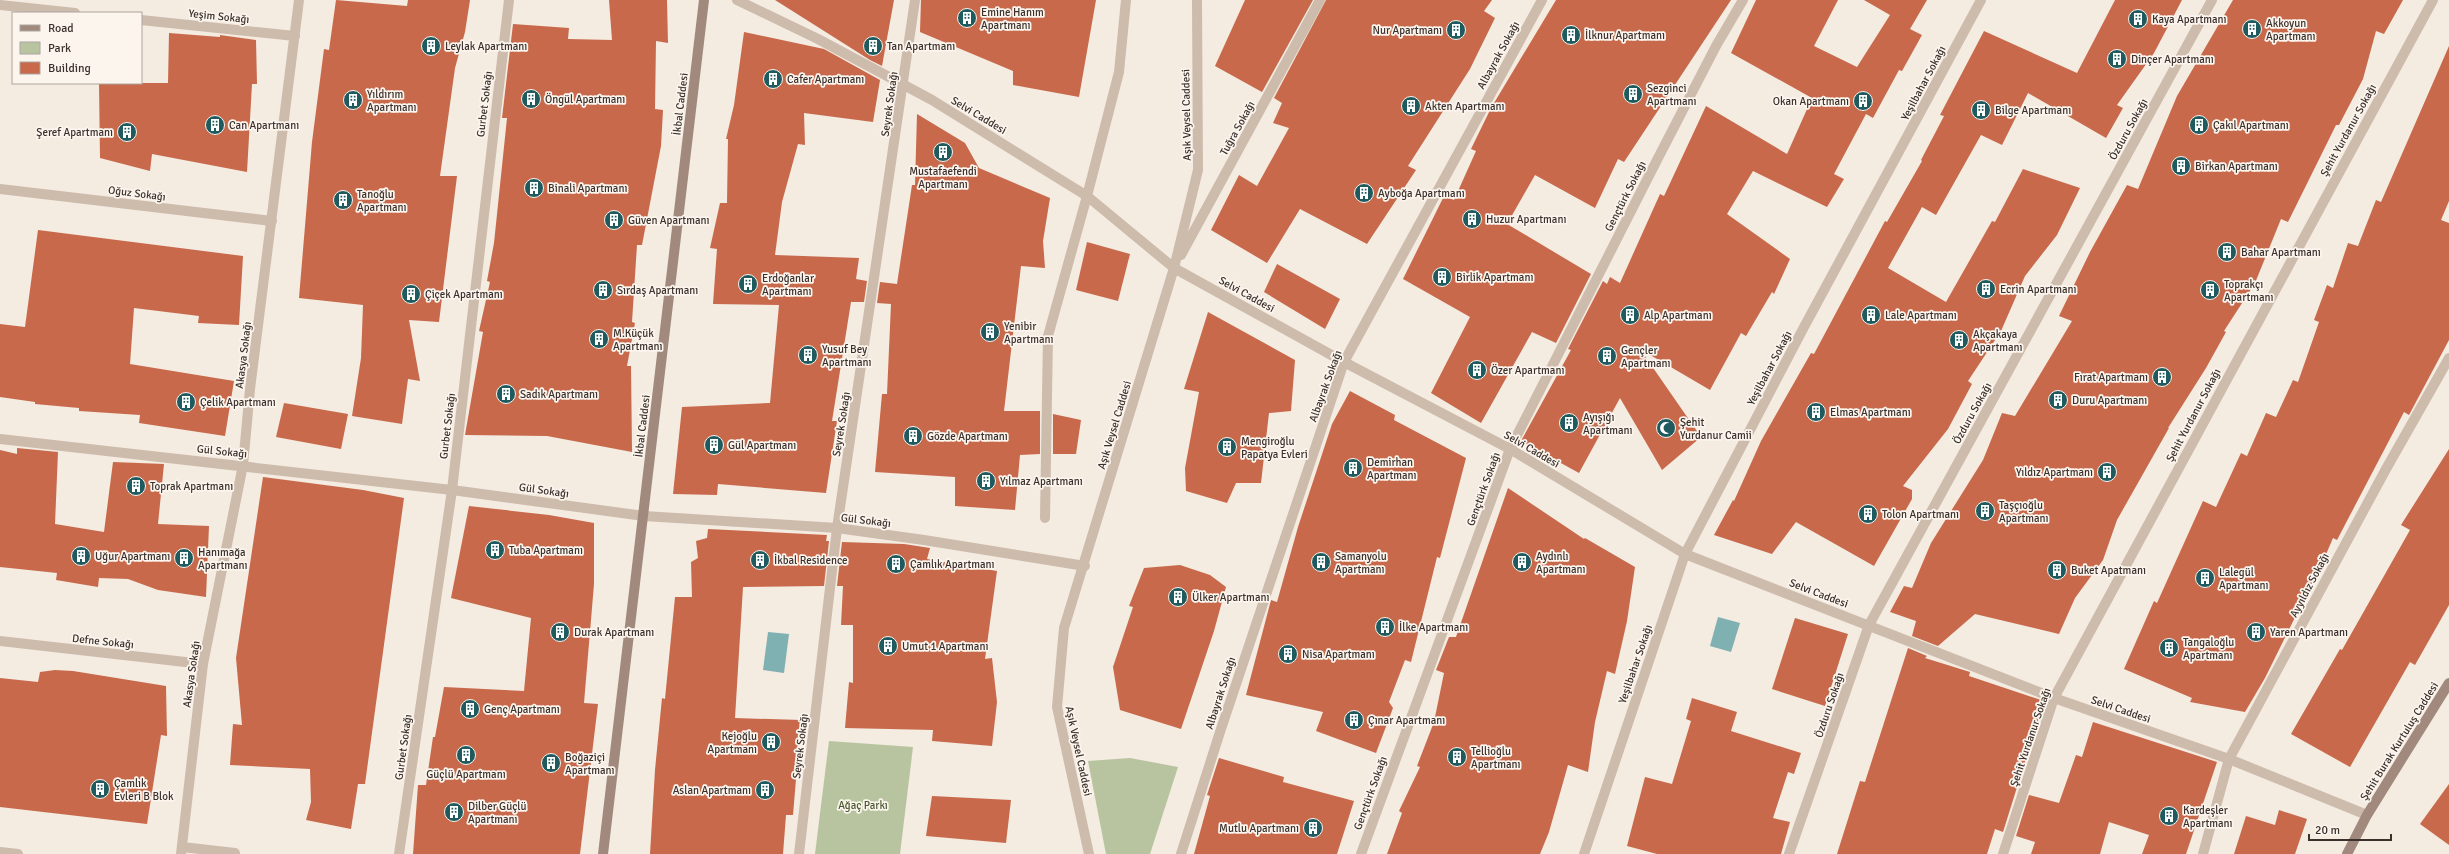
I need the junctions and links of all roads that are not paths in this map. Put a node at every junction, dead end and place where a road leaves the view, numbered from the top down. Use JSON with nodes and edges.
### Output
{"nodes":[{"id":1,"x":299,"y":0,"type":"edge"},
{"id":2,"x":509,"y":0,"type":"edge"},
{"id":3,"x":704,"y":0,"type":"edge"},
{"id":4,"x":737,"y":0,"type":"edge"},
{"id":5,"x":915,"y":0,"type":"edge"},
{"id":6,"x":1126,"y":0,"type":"edge"},
{"id":7,"x":1197,"y":0,"type":"edge"},
{"id":8,"x":1320,"y":0,"type":"edge"},
{"id":9,"x":1542,"y":0,"type":"edge"},
{"id":10,"x":1743,"y":0,"type":"edge"},
{"id":11,"x":1981,"y":0,"type":"edge"},
{"id":12,"x":2212,"y":0,"type":"edge"},
{"id":13,"x":2433,"y":0,"type":"edge"},
{"id":14,"x":0,"y":5,"type":"edge"},
{"id":15,"x":66,"y":12,"type":"edge"},
{"id":16,"x":142,"y":20,"type":"edge"},
{"id":17,"x":295,"y":36,"type":"junction"},
{"id":18,"x":904,"y":86,"type":"junction"},
{"id":19,"x":0,"y":190,"type":"edge"},
{"id":20,"x":1087,"y":196,"type":"junction"},
{"id":21,"x":272,"y":221,"type":"junction"},
{"id":22,"x":1174,"y":268,"type":"junction"},
{"id":23,"x":2449,"y":358,"type":"edge"},
{"id":24,"x":1344,"y":362,"type":"junction"},
{"id":25,"x":0,"y":439,"type":"edge"},
{"id":26,"x":1510,"y":449,"type":"junction"},
{"id":27,"x":243,"y":465,"type":"junction"},
{"id":28,"x":452,"y":490,"type":"junction"},
{"id":29,"x":644,"y":516,"type":"junction"},
{"id":30,"x":1045,"y":518,"type":"dead end"},
{"id":31,"x":837,"y":528,"type":"junction"},
{"id":32,"x":1685,"y":554,"type":"junction"},
{"id":33,"x":1085,"y":566,"type":"junction"},
{"id":34,"x":1869,"y":625,"type":"junction"},
{"id":35,"x":0,"y":641,"type":"edge"},
{"id":36,"x":203,"y":664,"type":"junction"},
{"id":37,"x":2449,"y":683,"type":"edge"},
{"id":38,"x":2054,"y":698,"type":"junction"},
{"id":39,"x":2229,"y":759,"type":"junction"},
{"id":40,"x":2366,"y":815,"type":"junction"},
{"id":41,"x":181,"y":851,"type":"edge"},
{"id":42,"x":0,"y":852,"type":"edge"},
{"id":43,"x":235,"y":853,"type":"edge"},
{"id":44,"x":18,"y":854,"type":"edge"},
{"id":45,"x":399,"y":854,"type":"edge"},
{"id":46,"x":603,"y":854,"type":"edge"},
{"id":47,"x":799,"y":854,"type":"edge"},
{"id":48,"x":1089,"y":854,"type":"edge"},
{"id":49,"x":1182,"y":854,"type":"edge"},
{"id":50,"x":1361,"y":854,"type":"edge"},
{"id":51,"x":1584,"y":854,"type":"edge"},
{"id":52,"x":1789,"y":854,"type":"edge"},
{"id":53,"x":2003,"y":854,"type":"edge"},
{"id":54,"x":2203,"y":854,"type":"edge"},
{"id":55,"x":2347,"y":854,"type":"edge"}],
"edges":[{"from":1,"to":17,"type":"street","name":"Akasya Sokağı"},
{"from":2,"to":28,"type":"street","name":"Gurbet Sokağı"},
{"from":3,"to":29,"type":"main road","name":"İkbal Caddesi"},
{"from":4,"to":18,"type":"street","name":"Selvi Caddesi"},
{"from":5,"to":18,"type":"street","name":"Seyrek Sokağı"},
{"from":6,"to":20,"type":"street"},
{"from":7,"to":22,"type":"street","name":"Aşık Veysel Caddesi"},
{"from":8,"to":22,"type":"street","name":"Tuğra Sokağı"},
{"from":9,"to":24,"type":"street","name":"Albayrak Sokağı"},
{"from":10,"to":26,"type":"street","name":"Gençtürk Sokağı"},
{"from":11,"to":32,"type":"street","name":"Yeşilbahar Sokağı"},
{"from":12,"to":34,"type":"street","name":"Özduru Sokağı"},
{"from":13,"to":38,"type":"street","name":"Şehit Yurdanur Sokağı"},
{"from":14,"to":15,"type":"street"},
{"from":16,"to":17,"type":"street","name":"Yeşim Sokağı"},
{"from":17,"to":21,"type":"street","name":"Akasya Sokağı"},
{"from":18,"to":20,"type":"street","name":"Selvi Caddesi"},
{"from":18,"to":31,"type":"street","name":"Seyrek Sokağı"},
{"from":19,"to":21,"type":"street","name":"Oğuz Sokağı"},
{"from":20,"to":22,"type":"street","name":"Selvi Caddesi"},
{"from":20,"to":30,"type":"street"},
{"from":21,"to":27,"type":"street","name":"Akasya Sokağı"},
{"from":22,"to":24,"type":"street","name":"Selvi Caddesi"},
{"from":22,"to":33,"type":"street","name":"Aşık Veysel Caddesi"},
{"from":23,"to":39,"type":"street","name":"Ayyıldız Sokağı"},
{"from":24,"to":26,"type":"street","name":"Selvi Caddesi"},
{"from":24,"to":49,"type":"street","name":"Albayrak Sokağı"},
{"from":25,"to":27,"type":"street","name":"Gül Sokağı"},
{"from":26,"to":32,"type":"street","name":"Selvi Caddesi"},
{"from":26,"to":50,"type":"street","name":"Gençtürk Sokağı"},
{"from":27,"to":28,"type":"street","name":"Gül Sokağı"},
{"from":27,"to":36,"type":"street","name":"Akasya Sokağı"},
{"from":28,"to":29,"type":"street","name":"Gül Sokağı"},
{"from":28,"to":45,"type":"street","name":"Gurbet Sokağı"},
{"from":29,"to":31,"type":"street","name":"Gül Sokağı"},
{"from":29,"to":46,"type":"main road","name":"İkbal Caddesi"},
{"from":31,"to":33,"type":"street","name":"Gül Sokağı"},
{"from":31,"to":47,"type":"street","name":"Seyrek Sokağı"},
{"from":32,"to":34,"type":"street","name":"Selvi Caddesi"},
{"from":32,"to":51,"type":"street","name":"Yeşilbahar Sokağı"},
{"from":33,"to":48,"type":"street","name":"Aşık Veysel Caddesi"},
{"from":34,"to":38,"type":"street","name":"Selvi Caddesi"},
{"from":34,"to":52,"type":"street","name":"Özduru Sokağı"},
{"from":35,"to":36,"type":"street","name":"Defne Sokağı"},
{"from":36,"to":41,"type":"street","name":"Akasya Sokağı"},
{"from":37,"to":40,"type":"main road","name":"Şehit Burak Kurtuluş Caddesi"},
{"from":38,"to":39,"type":"street","name":"Selvi Caddesi"},
{"from":38,"to":53,"type":"street","name":"Şehit Yurdanur Sokağı"},
{"from":39,"to":40,"type":"street","name":"Selvi Caddesi"},
{"from":39,"to":54,"type":"street","name":"Ayyıldız Sokağı"},
{"from":40,"to":55,"type":"main road","name":"Şehit Burak Kurtuluş Caddesi"},
{"from":41,"to":43,"type":"street"},
{"from":42,"to":44,"type":"street"}]}
